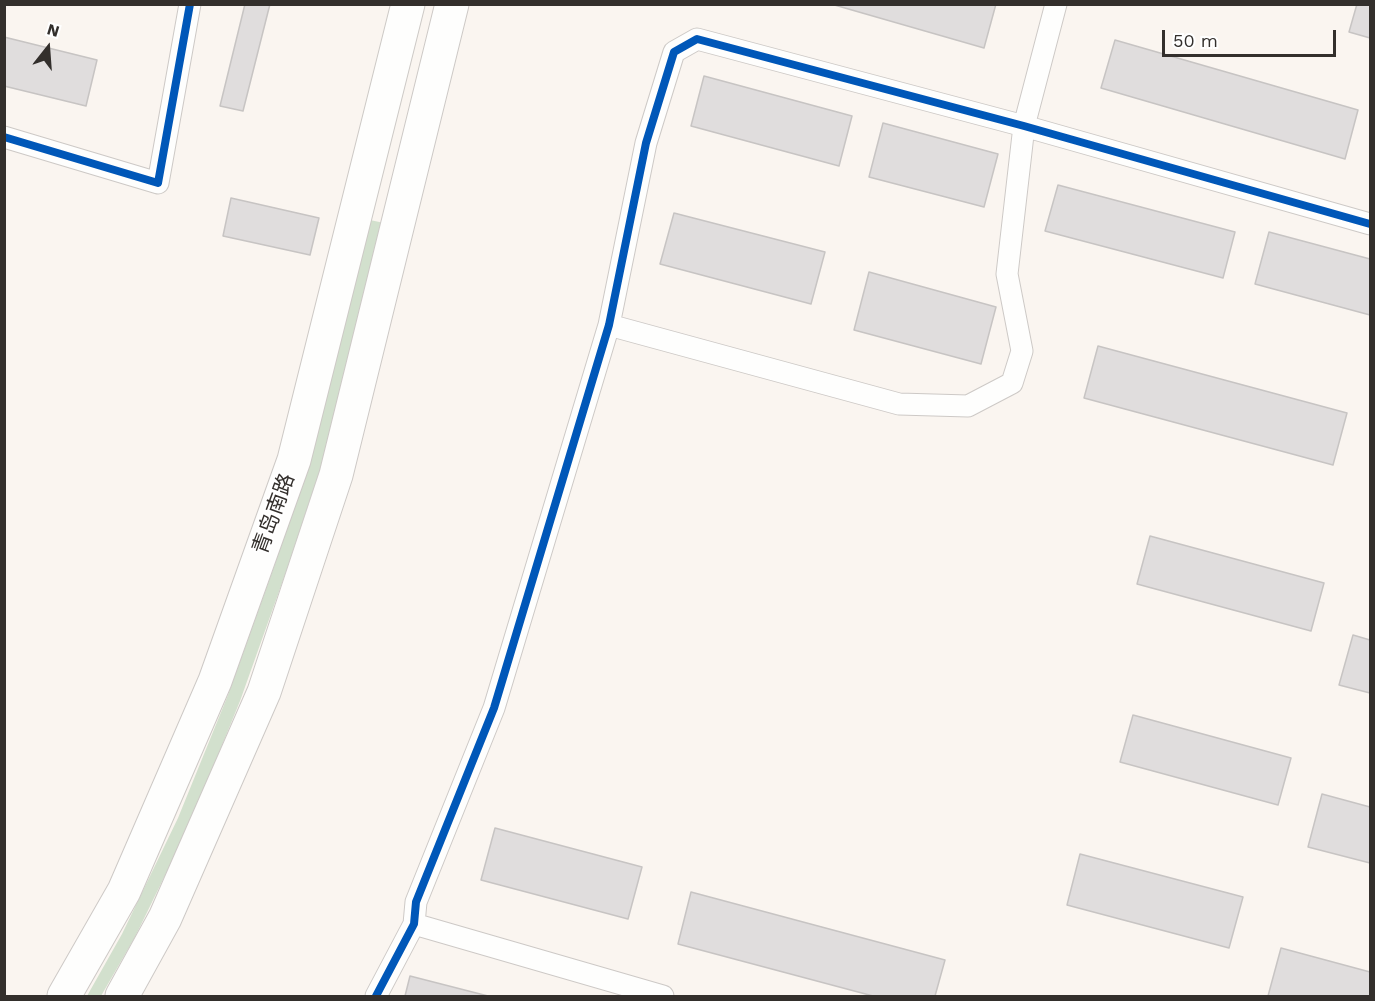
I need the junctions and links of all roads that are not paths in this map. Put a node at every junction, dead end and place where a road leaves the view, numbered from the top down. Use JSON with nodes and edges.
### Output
{"nodes":[{"id":1,"x":190,"y":4,"type":"edge"},
{"id":2,"x":408,"y":4,"type":"edge"},
{"id":3,"x":452,"y":4,"type":"edge"},
{"id":4,"x":1056,"y":4,"type":"edge"},
{"id":5,"x":1024,"y":126,"type":"junction"},
{"id":6,"x":4,"y":137,"type":"edge"},
{"id":7,"x":1371,"y":224,"type":"edge"},
{"id":8,"x":609,"y":325,"type":"junction"},
{"id":9,"x":414,"y":924,"type":"junction"},
{"id":10,"x":64,"y":996,"type":"edge"},
{"id":11,"x":122,"y":996,"type":"edge"},
{"id":12,"x":376,"y":996,"type":"edge"},
{"id":13,"x":663,"y":996,"type":"edge"}],
"edges":[{"from":1,"to":6,"type":"street"},
{"from":2,"to":10,"type":"main road","name":"青岛南路"},
{"from":3,"to":11,"type":"main road"},
{"from":4,"to":5,"type":"street"},
{"from":5,"to":7,"type":"street"},
{"from":5,"to":8,"type":"street"},
{"from":5,"to":8,"type":"street"},
{"from":8,"to":9,"type":"street"},
{"from":9,"to":12,"type":"street"},
{"from":9,"to":13,"type":"street"}]}
